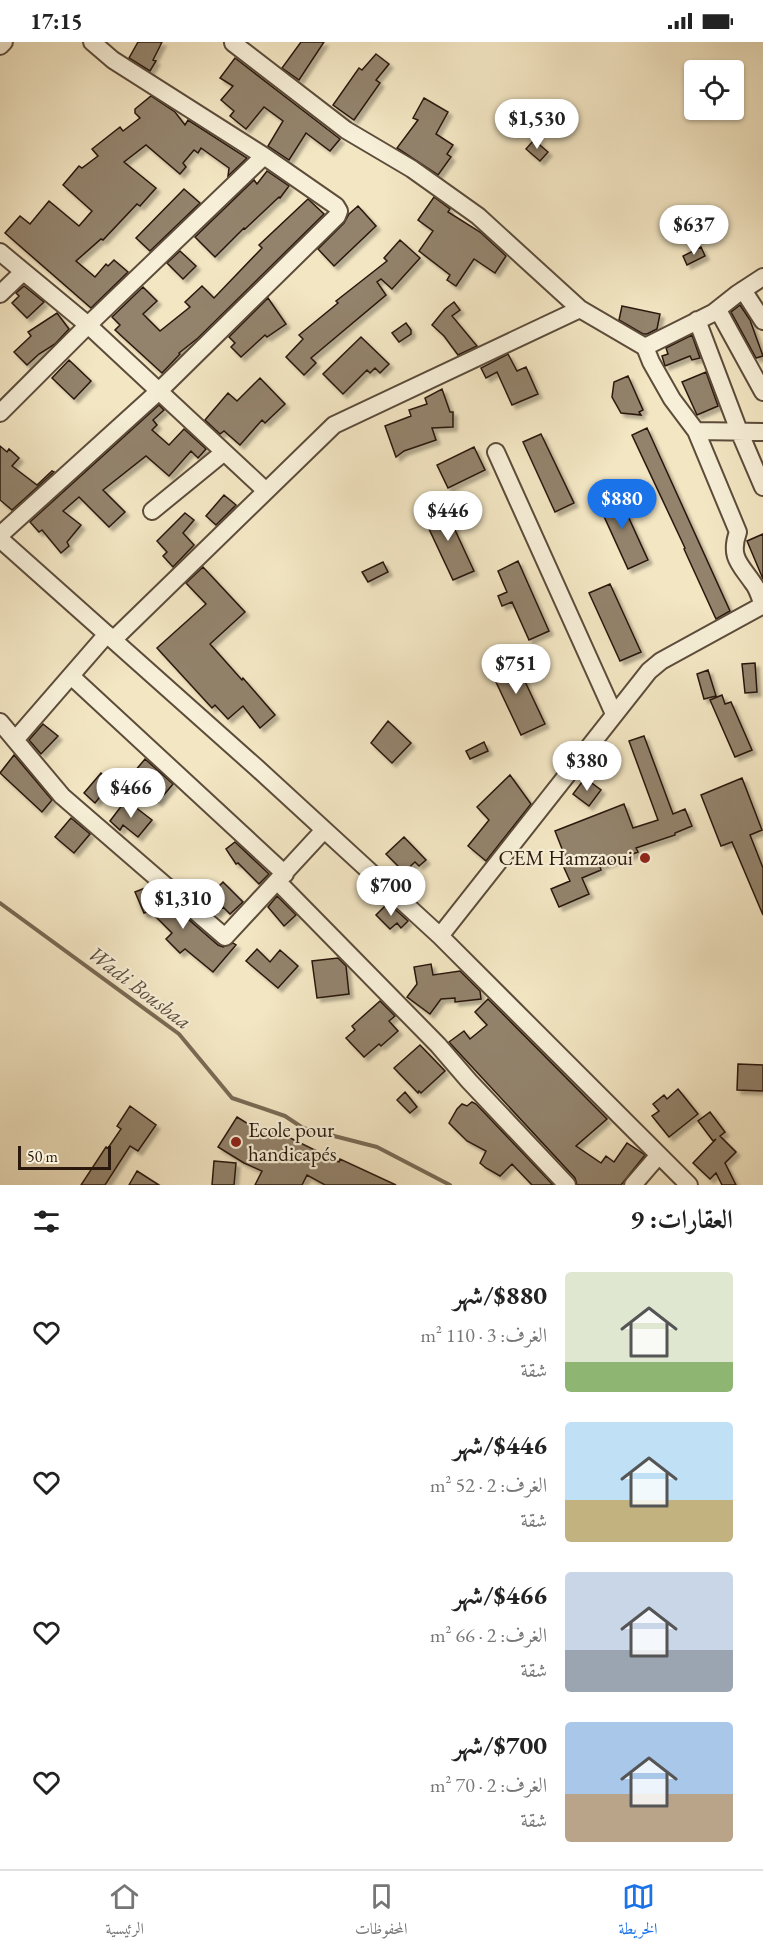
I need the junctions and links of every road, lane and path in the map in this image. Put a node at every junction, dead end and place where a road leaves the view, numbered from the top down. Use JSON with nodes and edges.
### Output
{"nodes":[{"id":1,"x":4,"y":42,"type":"edge"},
{"id":2,"x":92,"y":42,"type":"edge"},
{"id":3,"x":233,"y":43,"type":"edge"},
{"id":4,"x":0,"y":46,"type":"edge"},
{"id":5,"x":264,"y":156,"type":"junction"},
{"id":6,"x":0,"y":252,"type":"edge"},
{"id":7,"x":23,"y":272,"type":"junction"},
{"id":8,"x":763,"y":277,"type":"edge"},
{"id":9,"x":743,"y":290,"type":"junction"},
{"id":10,"x":0,"y":294,"type":"edge"},
{"id":11,"x":580,"y":309,"type":"junction"},
{"id":12,"x":718,"y":310,"type":"junction"},
{"id":13,"x":697,"y":320,"type":"junction"},
{"id":14,"x":763,"y":321,"type":"edge"},
{"id":15,"x":88,"y":325,"type":"junction"},
{"id":16,"x":645,"y":347,"type":"junction"},
{"id":17,"x":159,"y":391,"type":"junction"},
{"id":18,"x":763,"y":392,"type":"edge"},
{"id":19,"x":0,"y":413,"type":"edge"},
{"id":20,"x":696,"y":431,"type":"junction"},
{"id":21,"x":739,"y":431,"type":"junction"},
{"id":22,"x":763,"y":432,"type":"edge"},
{"id":23,"x":496,"y":452,"type":"dead end"},
{"id":24,"x":223,"y":453,"type":"junction"},
{"id":25,"x":763,"y":486,"type":"edge"},
{"id":26,"x":266,"y":491,"type":"junction"},
{"id":27,"x":152,"y":511,"type":"dead end"},
{"id":28,"x":0,"y":537,"type":"edge"},
{"id":29,"x":763,"y":605,"type":"edge"},
{"id":30,"x":110,"y":637,"type":"junction"},
{"id":31,"x":71,"y":676,"type":"junction"},
{"id":32,"x":614,"y":714,"type":"junction"},
{"id":33,"x":0,"y":722,"type":"edge"},
{"id":34,"x":15,"y":740,"type":"junction"},
{"id":35,"x":324,"y":830,"type":"junction"},
{"id":36,"x":281,"y":878,"type":"junction"},
{"id":37,"x":440,"y":936,"type":"junction"},
{"id":38,"x":658,"y":1156,"type":"junction"},
{"id":39,"x":567,"y":1185,"type":"edge"},
{"id":40,"x":633,"y":1185,"type":"edge"},
{"id":41,"x":689,"y":1185,"type":"edge"}],
"edges":[{"from":1,"to":4,"type":"street"},
{"from":2,"to":5,"type":"street"},
{"from":3,"to":11,"type":"street"},
{"from":5,"to":15,"type":"street"},
{"from":5,"to":17,"type":"street"},
{"from":6,"to":7,"type":"street"},
{"from":7,"to":10,"type":"street"},
{"from":7,"to":15,"type":"street"},
{"from":8,"to":9,"type":"street"},
{"from":9,"to":12,"type":"street"},
{"from":9,"to":14,"type":"street"},
{"from":11,"to":16,"type":"street"},
{"from":11,"to":26,"type":"street"},
{"from":12,"to":13,"type":"street"},
{"from":12,"to":18,"type":"street"},
{"from":13,"to":16,"type":"street"},
{"from":13,"to":21,"type":"street"},
{"from":15,"to":17,"type":"street"},
{"from":15,"to":19,"type":"street"},
{"from":16,"to":20,"type":"street"},
{"from":17,"to":24,"type":"street"},
{"from":17,"to":28,"type":"street"},
{"from":20,"to":21,"type":"street"},
{"from":20,"to":29,"type":"street"},
{"from":21,"to":22,"type":"street"},
{"from":21,"to":25,"type":"street"},
{"from":23,"to":32,"type":"street"},
{"from":24,"to":26,"type":"street"},
{"from":24,"to":27,"type":"street"},
{"from":26,"to":30,"type":"street"},
{"from":28,"to":30,"type":"street"},
{"from":29,"to":32,"type":"street"},
{"from":30,"to":31,"type":"street"},
{"from":30,"to":35,"type":"street"},
{"from":31,"to":34,"type":"street"},
{"from":31,"to":36,"type":"street"},
{"from":32,"to":37,"type":"street"},
{"from":33,"to":34,"type":"street"},
{"from":34,"to":36,"type":"street"},
{"from":35,"to":36,"type":"street"},
{"from":35,"to":37,"type":"street"},
{"from":36,"to":39,"type":"street"},
{"from":37,"to":38,"type":"street"},
{"from":38,"to":40,"type":"street"},
{"from":38,"to":41,"type":"street"}]}
